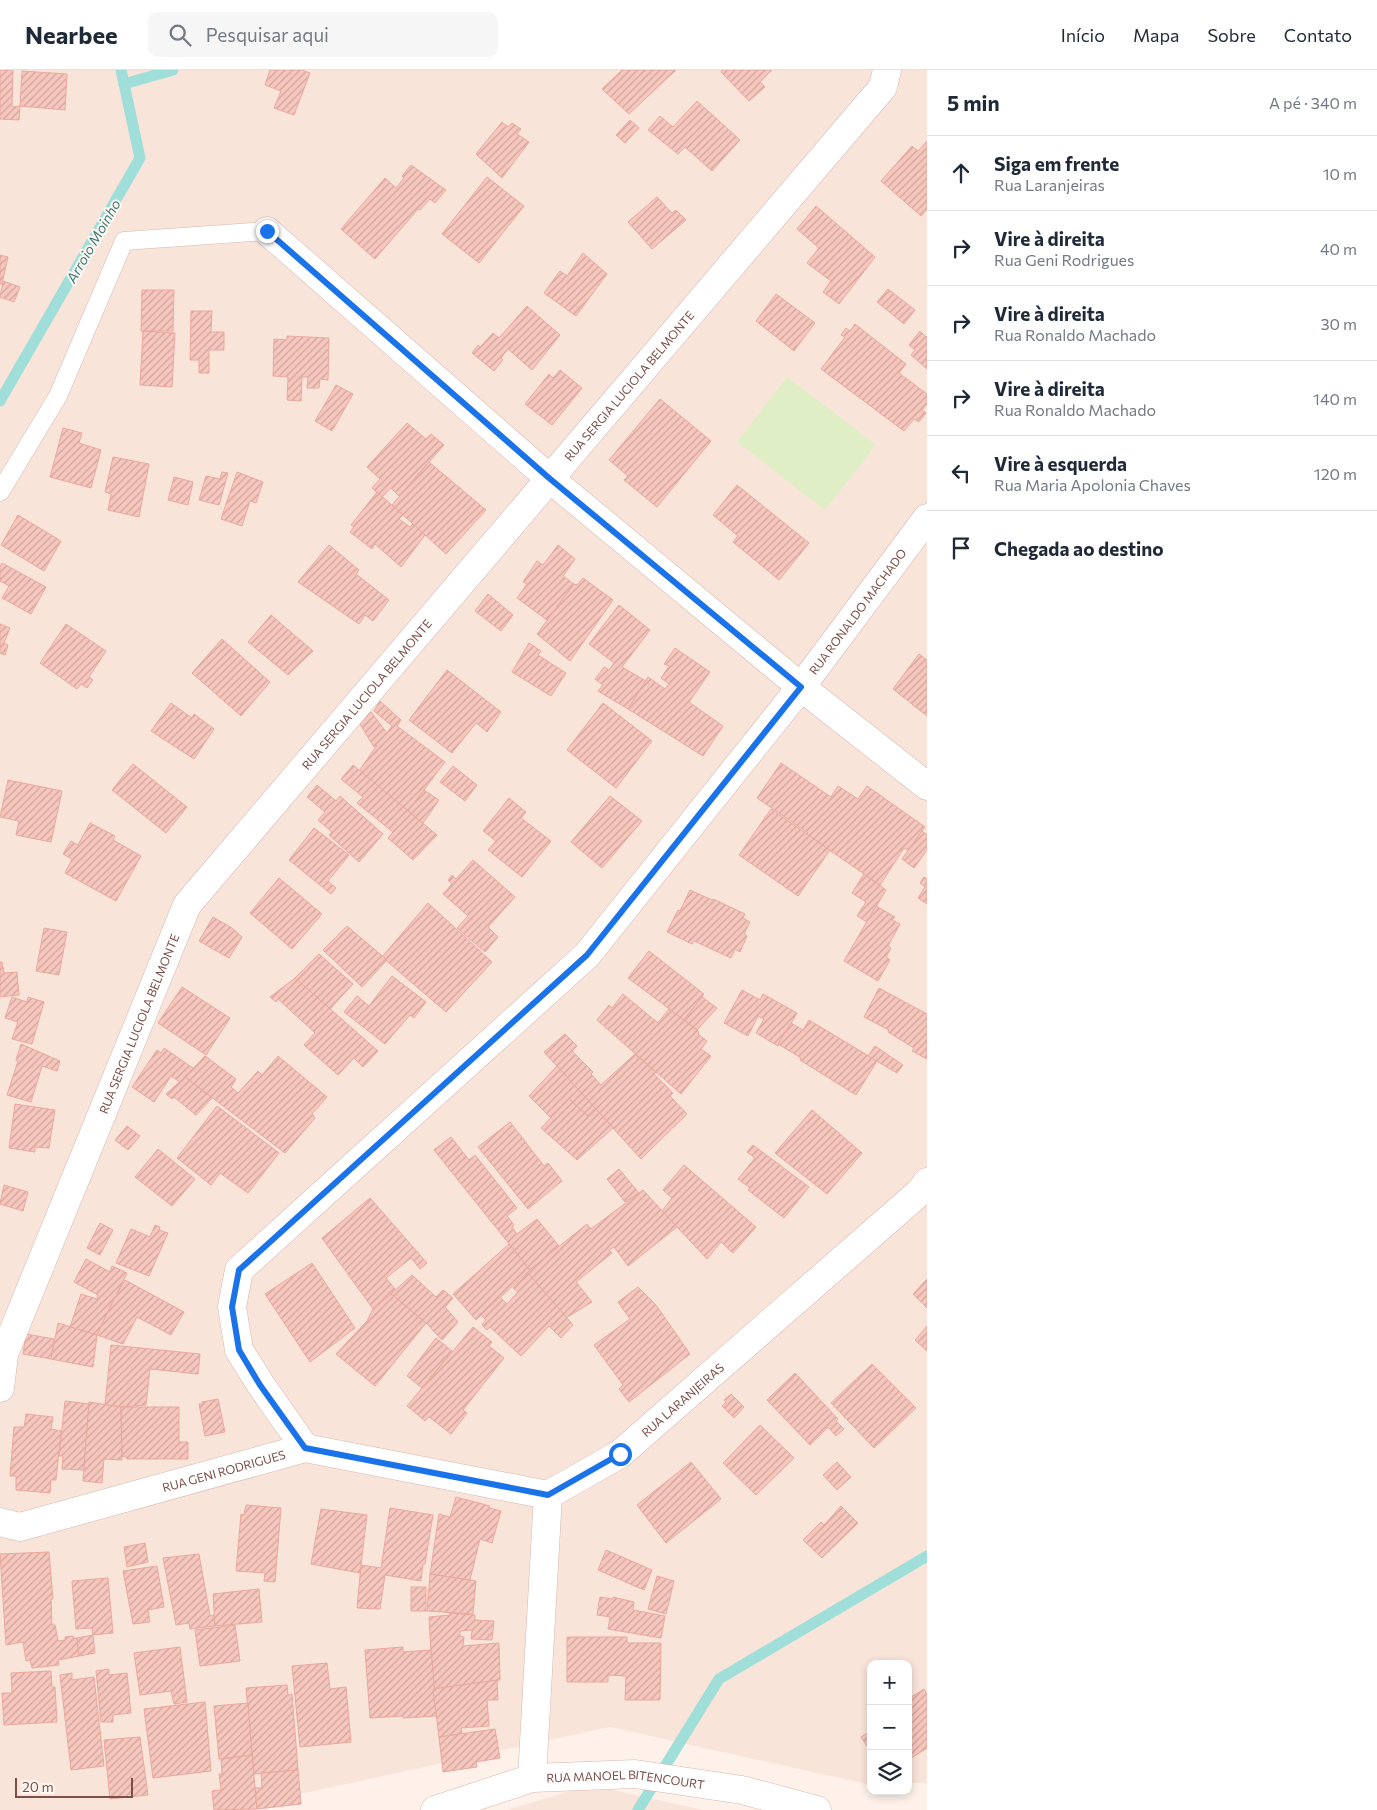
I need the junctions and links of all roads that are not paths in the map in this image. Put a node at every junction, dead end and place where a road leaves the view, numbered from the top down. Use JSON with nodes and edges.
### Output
{"nodes":[{"id":1,"x":885,"y":78,"type":"edge"},
{"id":2,"x":267,"y":231,"type":"joint"},
{"id":3,"x":549,"y":478,"type":"junction"},
{"id":4,"x":0,"y":492,"type":"edge"},
{"id":5,"x":927,"y":518,"type":"edge"},
{"id":6,"x":801,"y":687,"type":"junction"},
{"id":7,"x":927,"y":786,"type":"edge"},
{"id":8,"x":927,"y":1182,"type":"edge"},
{"id":9,"x":0,"y":1388,"type":"edge"},
{"id":10,"x":305,"y":1448,"type":"junction"},
{"id":11,"x":548,"y":1495,"type":"junction"},
{"id":12,"x":10,"y":1524,"type":"edge"},
{"id":13,"x":532,"y":1778,"type":"junction"},
{"id":14,"x":435,"y":1810,"type":"edge"},
{"id":15,"x":817,"y":1810,"type":"edge"}],
"edges":[{"from":1,"to":3,"type":"street","name":"RUA SERGIA LUCIOLA BELMONTE"},
{"from":2,"to":3,"type":"street"},
{"from":2,"to":4,"type":"lane"},
{"from":3,"to":6,"type":"street"},
{"from":3,"to":9,"type":"street","name":"RUA SERGIA LUCIOLA BELMONTE"},
{"from":5,"to":6,"type":"street","name":"RUA RONALDO MACHADO"},
{"from":6,"to":7,"type":"street"},
{"from":6,"to":10,"type":"street","name":"RUA RONALDO MACHADO"},
{"from":8,"to":11,"type":"street","name":"RUA LARANJEIRAS"},
{"from":10,"to":11,"type":"street","name":"RUA GENI RODRIGUES"},
{"from":10,"to":12,"type":"street","name":"RUA GENI RODRIGUES"},
{"from":11,"to":13,"type":"street"},
{"from":13,"to":14,"type":"street","name":"RUA MANOEL BITENCOURT"},
{"from":13,"to":15,"type":"street","name":"RUA MANOEL BITENCOURT"}]}
